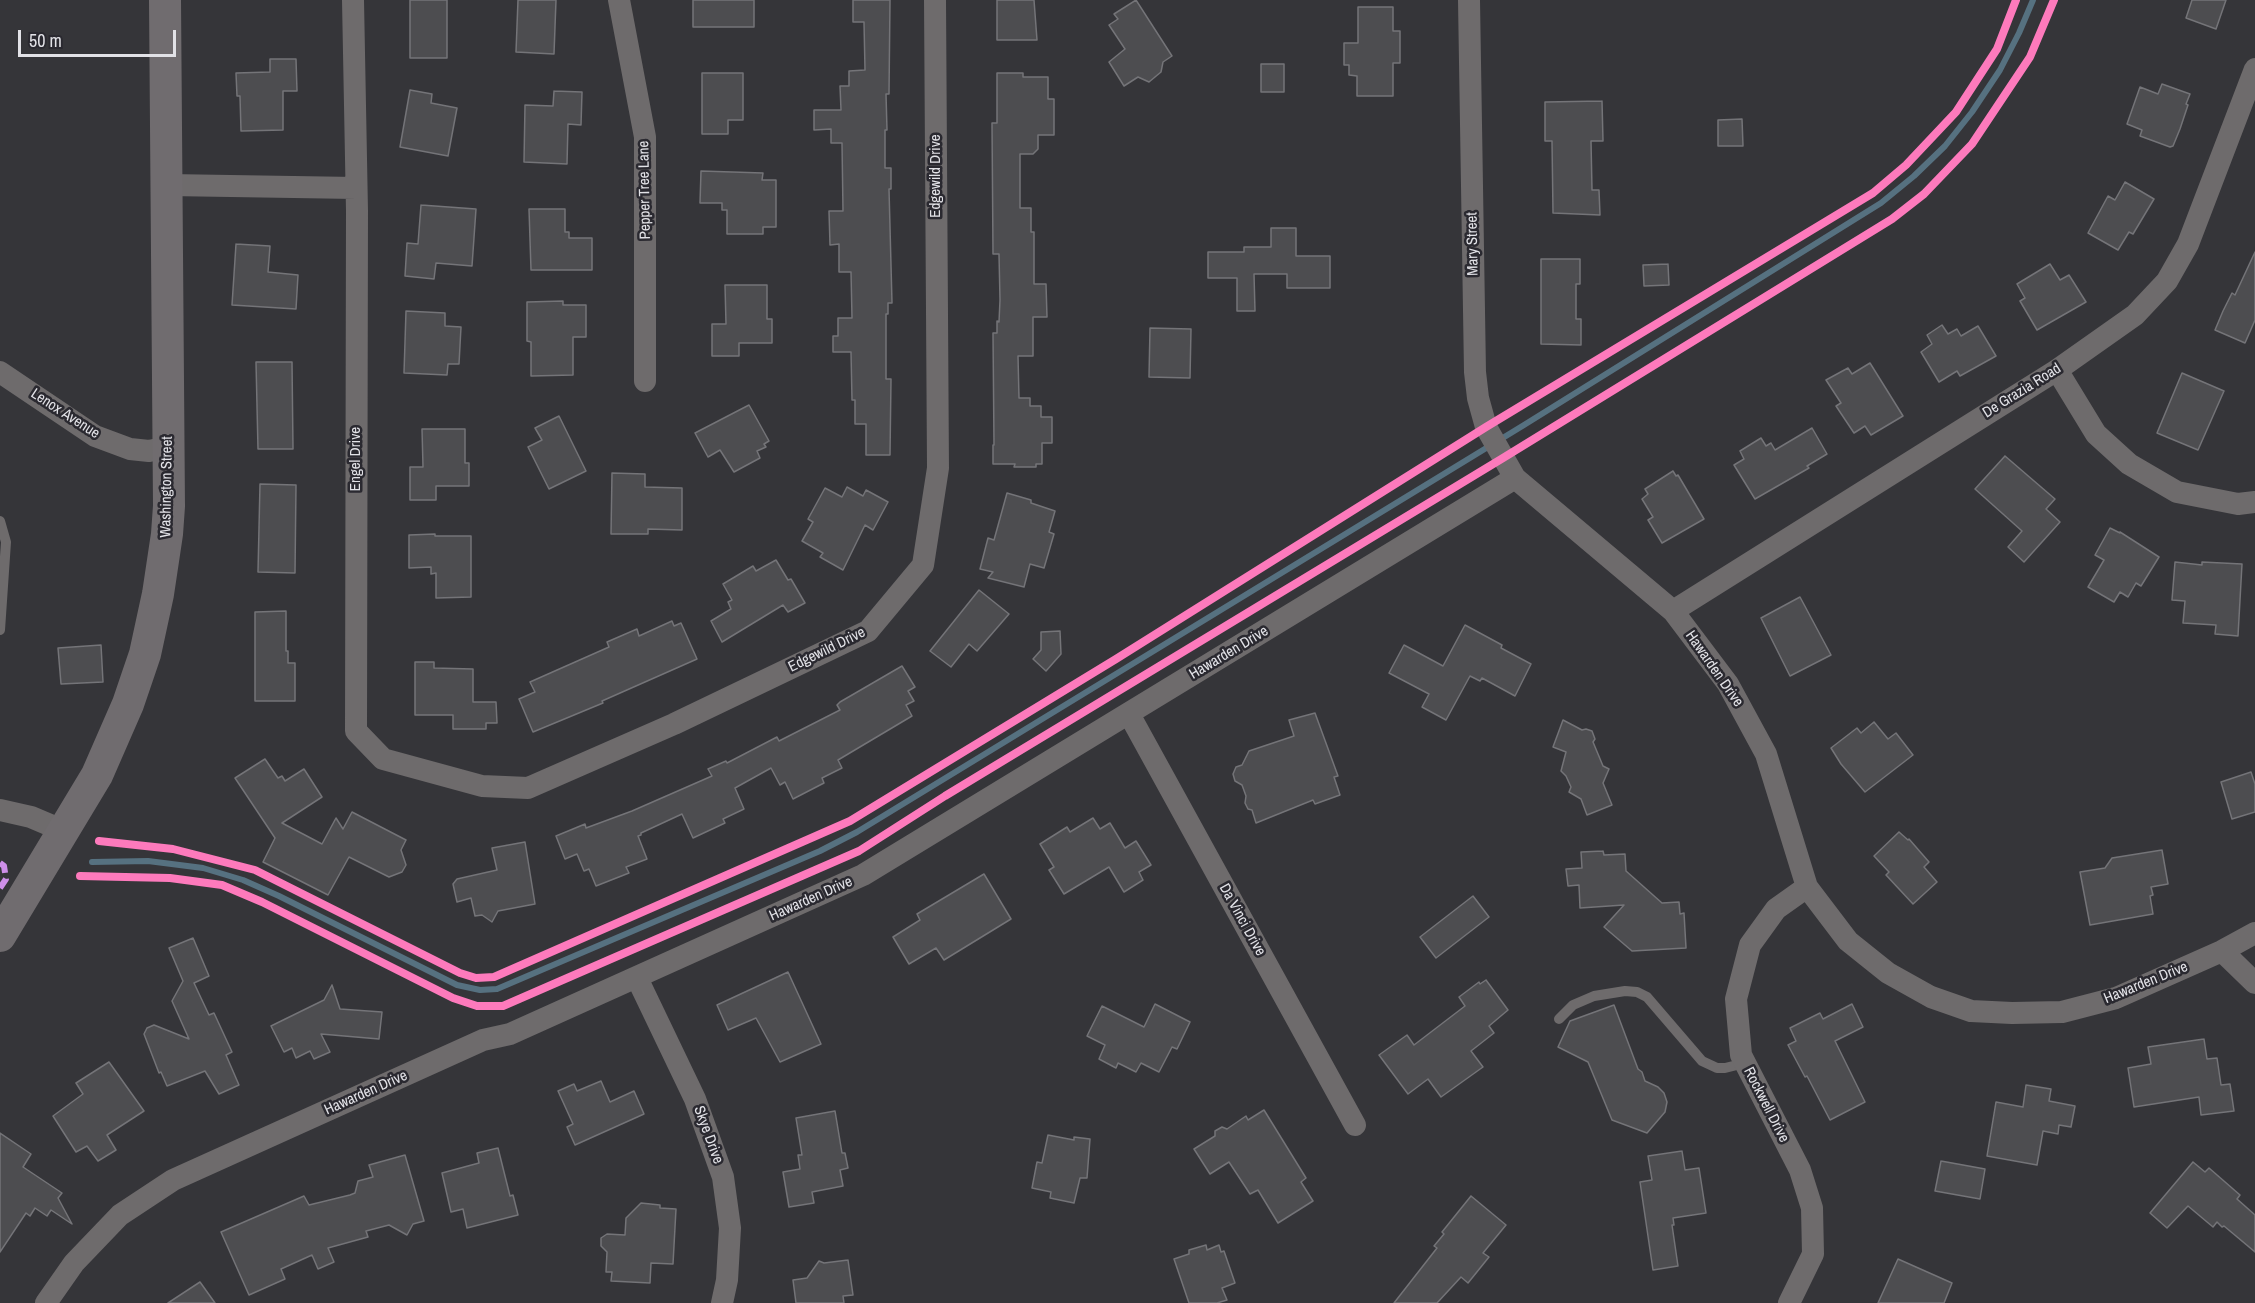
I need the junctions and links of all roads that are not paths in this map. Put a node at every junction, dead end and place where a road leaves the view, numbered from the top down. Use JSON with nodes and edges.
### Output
{"nodes":[{"id":1,"x":165,"y":0,"type":"edge"},
{"id":2,"x":353,"y":0,"type":"edge"},
{"id":3,"x":619,"y":0,"type":"edge"},
{"id":4,"x":935,"y":0,"type":"edge"},
{"id":5,"x":1469,"y":0,"type":"edge"},
{"id":6,"x":2255,"y":69,"type":"edge"},
{"id":7,"x":168,"y":185,"type":"junction"},
{"id":8,"x":356,"y":188,"type":"junction"},
{"id":9,"x":2057,"y":370,"type":"junction"},
{"id":10,"x":0,"y":372,"type":"edge"},
{"id":11,"x":645,"y":381,"type":"dead end"},
{"id":12,"x":168,"y":447,"type":"junction"},
{"id":13,"x":1515,"y":478,"type":"junction"},
{"id":14,"x":2255,"y":502,"type":"edge"},
{"id":15,"x":0,"y":521,"type":"edge"},
{"id":16,"x":1673,"y":611,"type":"junction"},
{"id":17,"x":0,"y":630,"type":"edge"},
{"id":18,"x":1129,"y":714,"type":"junction"},
{"id":19,"x":356,"y":731,"type":"joint"},
{"id":20,"x":0,"y":810,"type":"edge"},
{"id":21,"x":64,"y":831,"type":"junction"},
{"id":22,"x":1807,"y":887,"type":"junction"},
{"id":23,"x":2255,"y":933,"type":"edge"},
{"id":24,"x":0,"y":936,"type":"edge"},
{"id":25,"x":2222,"y":951,"type":"junction"},
{"id":26,"x":638,"y":978,"type":"junction"},
{"id":27,"x":2255,"y":983,"type":"edge"},
{"id":28,"x":1559,"y":1019,"type":"dead end"},
{"id":29,"x":1745,"y":1063,"type":"junction"},
{"id":30,"x":1355,"y":1125,"type":"dead end"},
{"id":31,"x":46,"y":1303,"type":"edge"},
{"id":32,"x":722,"y":1303,"type":"edge"},
{"id":33,"x":1789,"y":1303,"type":"edge"}],
"edges":[{"from":1,"to":7,"type":"main road","name":"Washington Street"},
{"from":2,"to":8,"type":"street","name":"Engel Drive"},
{"from":3,"to":11,"type":"street","name":"Pepper Tree Lane"},
{"from":4,"to":19,"type":"street","name":"Edgewild Drive"},
{"from":5,"to":13,"type":"street","name":"Mary Street"},
{"from":6,"to":9,"type":"street","name":"De Grazia Road"},
{"from":7,"to":8,"type":"street"},
{"from":7,"to":12,"type":"main road","name":"Washington Street"},
{"from":8,"to":19,"type":"street","name":"Engel Drive"},
{"from":9,"to":14,"type":"street"},
{"from":9,"to":16,"type":"street","name":"De Grazia Road"},
{"from":10,"to":12,"type":"street","name":"Lenox Avenue"},
{"from":12,"to":21,"type":"main road","name":"Washington Street"},
{"from":13,"to":16,"type":"street","name":"Hawarden Drive"},
{"from":13,"to":18,"type":"street","name":"Hawarden Drive"},
{"from":15,"to":17,"type":"lane"},
{"from":16,"to":22,"type":"street","name":"Hawarden Drive"},
{"from":18,"to":26,"type":"street","name":"Hawarden Drive"},
{"from":18,"to":30,"type":"street","name":"Da Vinci Drive"},
{"from":20,"to":21,"type":"street"},
{"from":21,"to":24,"type":"main road","name":"Washington Street"},
{"from":22,"to":25,"type":"street","name":"Hawarden Drive"},
{"from":22,"to":29,"type":"street","name":"Rockwell Drive"},
{"from":23,"to":25,"type":"street","name":"Hawarden Drive"},
{"from":25,"to":27,"type":"street"},
{"from":26,"to":31,"type":"street","name":"Hawarden Drive"},
{"from":26,"to":32,"type":"street","name":"Skye Drive"},
{"from":28,"to":29,"type":"lane"},
{"from":29,"to":33,"type":"street","name":"Rockwell Drive"}]}
